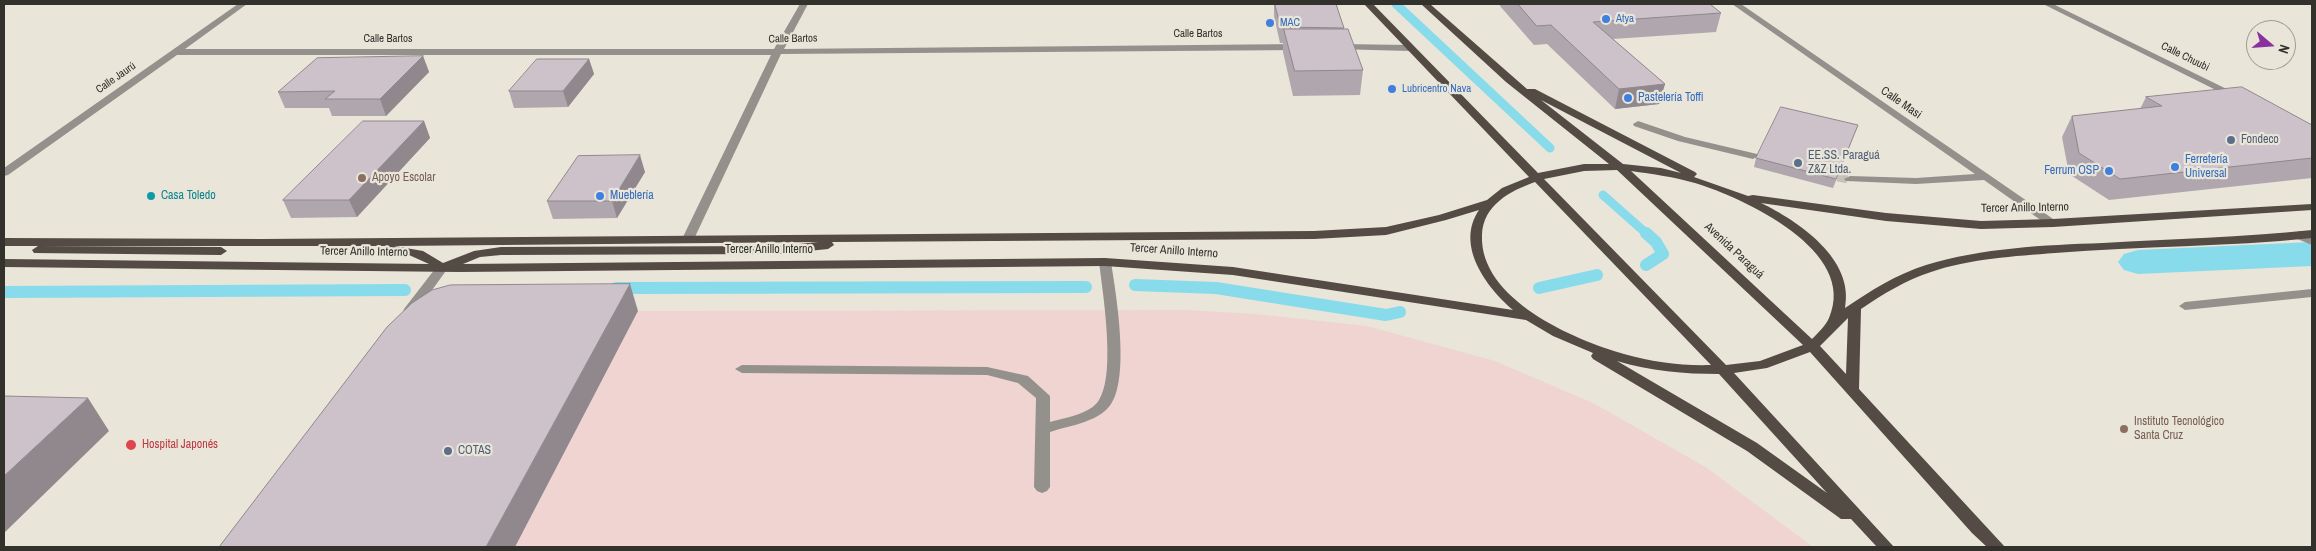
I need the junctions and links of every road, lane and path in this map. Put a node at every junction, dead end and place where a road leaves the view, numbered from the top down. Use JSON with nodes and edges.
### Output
{"nodes":[{"id":1,"x":243,"y":4,"type":"edge"},
{"id":2,"x":804,"y":4,"type":"edge"},
{"id":3,"x":1368,"y":4,"type":"edge"},
{"id":4,"x":1425,"y":4,"type":"edge"},
{"id":5,"x":1736,"y":4,"type":"edge"},
{"id":6,"x":2048,"y":4,"type":"edge"},
{"id":7,"x":1410,"y":48,"type":"junction"},
{"id":8,"x":175,"y":52,"type":"junction"},
{"id":9,"x":776,"y":52,"type":"junction"},
{"id":10,"x":1509,"y":80,"type":"junction"},
{"id":11,"x":2250,"y":103,"type":"edge"},
{"id":12,"x":1638,"y":124,"type":"dead end"},
{"id":13,"x":1753,"y":156,"type":"dead end"},
{"id":14,"x":1620,"y":167,"type":"junction"},
{"id":15,"x":4,"y":173,"type":"edge"},
{"id":16,"x":1534,"y":176,"type":"junction"},
{"id":17,"x":1986,"y":177,"type":"junction"},
{"id":18,"x":1850,"y":179,"type":"tunnel mouth"},
{"id":19,"x":1708,"y":184,"type":"junction"},
{"id":20,"x":1741,"y":196,"type":"junction"},
{"id":21,"x":1488,"y":203,"type":"junction"},
{"id":22,"x":2312,"y":207,"type":"edge"},
{"id":23,"x":2053,"y":223,"type":"junction"},
{"id":24,"x":2312,"y":234,"type":"edge"},
{"id":25,"x":2299,"y":235,"type":"junction"},
{"id":26,"x":880,"y":238,"type":"junction"},
{"id":27,"x":688,"y":239,"type":"junction"},
{"id":28,"x":2312,"y":241,"type":"edge"},
{"id":29,"x":4,"y":242,"type":"edge"},
{"id":30,"x":4,"y":248,"type":"edge"},
{"id":31,"x":1106,"y":262,"type":"junction"},
{"id":32,"x":4,"y":263,"type":"edge"},
{"id":33,"x":442,"y":268,"type":"junction"},
{"id":34,"x":2312,"y":293,"type":"edge"},
{"id":35,"x":2186,"y":306,"type":"dead end"},
{"id":36,"x":1855,"y":309,"type":"junction"},
{"id":37,"x":1530,"y":317,"type":"junction"},
{"id":38,"x":1835,"y":322,"type":"junction"},
{"id":39,"x":401,"y":323,"type":"edge"},
{"id":40,"x":1570,"y":340,"type":"junction"},
{"id":41,"x":1812,"y":346,"type":"junction"},
{"id":42,"x":742,"y":369,"type":"dead end"},
{"id":43,"x":1723,"y":370,"type":"junction"},
{"id":44,"x":1852,"y":389,"type":"junction"},
{"id":45,"x":1042,"y":429,"type":"junction"},
{"id":46,"x":1042,"y":487,"type":"dead end"},
{"id":47,"x":1872,"y":533,"type":"junction"},
{"id":48,"x":1886,"y":547,"type":"edge"},
{"id":49,"x":1997,"y":547,"type":"edge"}],
"edges":[{"from":1,"to":8,"type":"street","name":"Calle Jaurú"},
{"from":2,"to":9,"type":"street"},
{"from":3,"to":7,"type":"main road"},
{"from":4,"to":10,"type":"main road","name":"Avenida Paraguá"},
{"from":5,"to":17,"type":"street","name":"Calle Masi"},
{"from":6,"to":11,"type":"street","name":"Calle Chuubi"},
{"from":7,"to":9,"type":"street","name":"Calle Bartos"},
{"from":7,"to":16,"type":"main road"},
{"from":8,"to":9,"type":"street","name":"Calle Bartos"},
{"from":8,"to":15,"type":"street","name":"Calle Jaurú"},
{"from":9,"to":27,"type":"street"},
{"from":10,"to":14,"type":"main road","name":"Avenida Paraguá"},
{"from":10,"to":19,"type":"main road"},
{"from":12,"to":13,"type":"street"},
{"from":14,"to":16,"type":"main road","name":"Tercer Anillo Interno"},
{"from":14,"to":19,"type":"main road","name":"Tercer Anillo Interno"},
{"from":14,"to":41,"type":"main road","name":"Avenida Paraguá"},
{"from":16,"to":21,"type":"main road","name":"Tercer Anillo Interno"},
{"from":16,"to":43,"type":"main road"},
{"from":17,"to":18,"type":"street"},
{"from":17,"to":23,"type":"street","name":"Calle Masi"},
{"from":19,"to":20,"type":"main road","name":"Tercer Anillo Interno"},
{"from":20,"to":23,"type":"main road","name":"Tercer Anillo Interno"},
{"from":20,"to":38,"type":"main road","name":"Tercer Anillo Interno"},
{"from":21,"to":26,"type":"main road","name":"Tercer Anillo Interno"},
{"from":21,"to":37,"type":"main road","name":"Tercer Anillo Interno"},
{"from":22,"to":23,"type":"main road","name":"Tercer Anillo Interno"},
{"from":24,"to":25,"type":"main road","name":"Tercer Anillo Interno"},
{"from":25,"to":28,"type":"street"},
{"from":25,"to":36,"type":"main road","name":"Tercer Anillo Interno"},
{"from":26,"to":27,"type":"main road","name":"Tercer Anillo Interno"},
{"from":26,"to":33,"type":"main road"},
{"from":27,"to":29,"type":"main road","name":"Tercer Anillo Interno"},
{"from":30,"to":33,"type":"main road"},
{"from":31,"to":33,"type":"main road","name":"Tercer Anillo Interno"},
{"from":31,"to":37,"type":"main road","name":"Tercer Anillo Interno"},
{"from":31,"to":45,"type":"street"},
{"from":32,"to":33,"type":"main road","name":"Tercer Anillo Interno"},
{"from":33,"to":39,"type":"street"},
{"from":34,"to":35,"type":"street"},
{"from":36,"to":38,"type":"main road","name":"Tercer Anillo Interno"},
{"from":36,"to":44,"type":"main road"},
{"from":37,"to":40,"type":"main road","name":"Tercer Anillo Interno"},
{"from":38,"to":41,"type":"main road","name":"Tercer Anillo Interno"},
{"from":40,"to":43,"type":"main road","name":"Tercer Anillo Interno"},
{"from":40,"to":47,"type":"main road"},
{"from":41,"to":43,"type":"main road","name":"Tercer Anillo Interno"},
{"from":41,"to":44,"type":"main road","name":"Avenida Paraguá"},
{"from":42,"to":45,"type":"street"},
{"from":43,"to":47,"type":"main road"},
{"from":44,"to":49,"type":"main road","name":"Avenida Paraguá"},
{"from":45,"to":46,"type":"street"},
{"from":47,"to":48,"type":"main road"}]}
